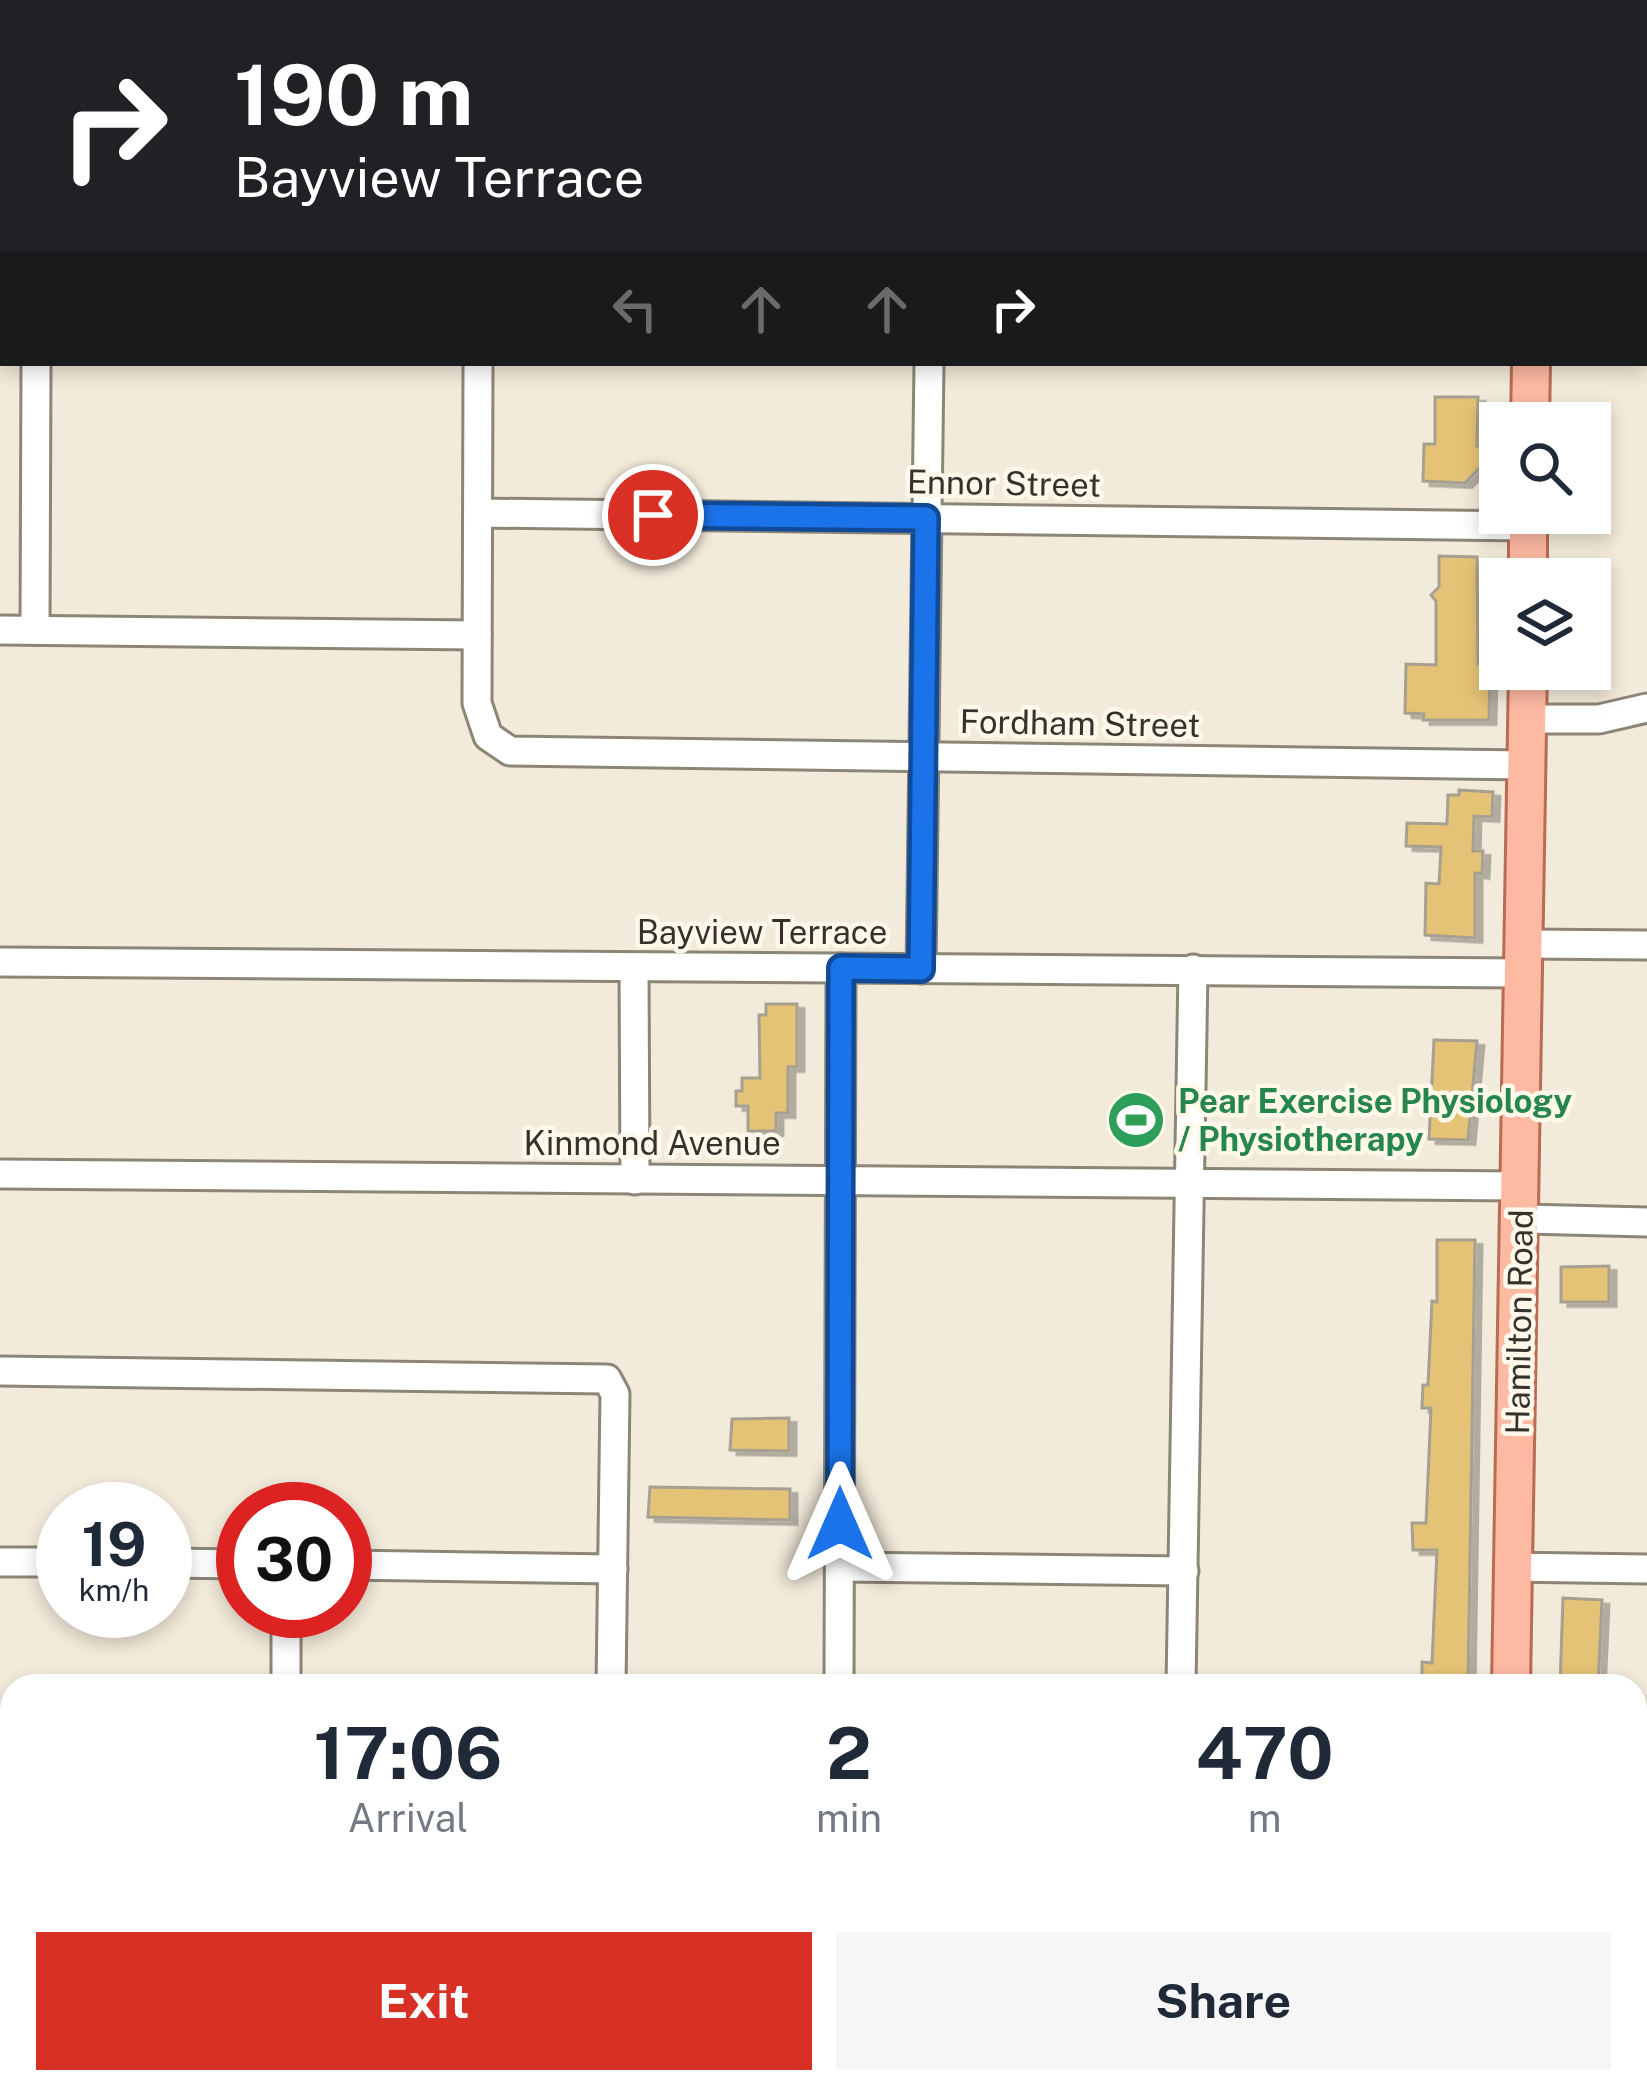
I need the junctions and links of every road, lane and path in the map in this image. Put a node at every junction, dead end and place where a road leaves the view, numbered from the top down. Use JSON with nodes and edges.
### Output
{"nodes":[{"id":1,"x":36,"y":366,"type":"edge"},
{"id":2,"x":478,"y":366,"type":"edge"},
{"id":3,"x":929,"y":366,"type":"edge"},
{"id":4,"x":1531,"y":366,"type":"edge"},
{"id":5,"x":1530,"y":402,"type":"edge"},
{"id":6,"x":478,"y":513,"type":"junction"},
{"id":7,"x":926,"y":518,"type":"junction"},
{"id":8,"x":1479,"y":519,"type":"edge"},
{"id":9,"x":0,"y":630,"type":"edge"},
{"id":10,"x":35,"y":630,"type":"junction"},
{"id":11,"x":477,"y":635,"type":"junction"},
{"id":12,"x":1528,"y":690,"type":"edge"},
{"id":13,"x":1647,"y":708,"type":"edge"},
{"id":14,"x":1527,"y":719,"type":"junction"},
{"id":15,"x":923,"y":758,"type":"junction"},
{"id":16,"x":1526,"y":765,"type":"junction"},
{"id":17,"x":1647,"y":946,"type":"edge"},
{"id":18,"x":1523,"y":958,"type":"junction"},
{"id":19,"x":0,"y":962,"type":"edge"},
{"id":20,"x":634,"y":968,"type":"junction"},
{"id":21,"x":841,"y":968,"type":"junction"},
{"id":22,"x":921,"y":969,"type":"junction"},
{"id":23,"x":1193,"y":969,"type":"junction"},
{"id":24,"x":0,"y":1174,"type":"edge"},
{"id":25,"x":635,"y":1180,"type":"junction"},
{"id":26,"x":842,"y":1180,"type":"junction"},
{"id":27,"x":1190,"y":1184,"type":"junction"},
{"id":28,"x":1521,"y":1203,"type":"junction"},
{"id":29,"x":1647,"y":1222,"type":"edge"},
{"id":30,"x":0,"y":1371,"type":"edge"},
{"id":31,"x":0,"y":1562,"type":"edge"},
{"id":32,"x":36,"y":1562,"type":"edge"},
{"id":33,"x":372,"y":1565,"type":"edge"},
{"id":34,"x":840,"y":1567,"type":"junction"},
{"id":35,"x":1513,"y":1567,"type":"junction"},
{"id":36,"x":613,"y":1569,"type":"junction"},
{"id":37,"x":1647,"y":1570,"type":"edge"},
{"id":38,"x":1184,"y":1571,"type":"junction"},
{"id":39,"x":286,"y":1638,"type":"edge"},
{"id":40,"x":286,"y":1674,"type":"edge"},
{"id":41,"x":611,"y":1674,"type":"edge"},
{"id":42,"x":839,"y":1674,"type":"edge"},
{"id":43,"x":1181,"y":1674,"type":"edge"},
{"id":44,"x":1511,"y":1674,"type":"edge"},
{"id":45,"x":710,"y":2094,"type":"edge"},
{"id":46,"x":745,"y":2094,"type":"edge"}],
"edges":[{"from":1,"to":10,"type":"street"},
{"from":2,"to":6,"type":"street"},
{"from":3,"to":7,"type":"street"},
{"from":4,"to":5,"type":"main road"},
{"from":6,"to":7,"type":"street","name":"Ennor Street"},
{"from":6,"to":11,"type":"street"},
{"from":7,"to":8,"type":"street","name":"Ennor Street"},
{"from":7,"to":15,"type":"street"},
{"from":9,"to":10,"type":"street"},
{"from":10,"to":11,"type":"street"},
{"from":11,"to":15,"type":"street","name":"Fordham Street"},
{"from":12,"to":14,"type":"main road","name":"Hamilton Road"},
{"from":13,"to":14,"type":"street"},
{"from":14,"to":16,"type":"main road","name":"Hamilton Road"},
{"from":15,"to":16,"type":"street","name":"Fordham Street"},
{"from":15,"to":22,"type":"street"},
{"from":16,"to":18,"type":"main road","name":"Hamilton Road"},
{"from":17,"to":18,"type":"street","name":"Bayview Terrace"},
{"from":18,"to":23,"type":"street","name":"Bayview Terrace"},
{"from":18,"to":28,"type":"main road","name":"Hamilton Road"},
{"from":19,"to":20,"type":"street","name":"Bayview Terrace"},
{"from":20,"to":21,"type":"street","name":"Bayview Terrace"},
{"from":20,"to":25,"type":"street"},
{"from":21,"to":22,"type":"street","name":"Bayview Terrace"},
{"from":21,"to":26,"type":"street"},
{"from":22,"to":23,"type":"street","name":"Bayview Terrace"},
{"from":23,"to":27,"type":"street"},
{"from":24,"to":25,"type":"street","name":"Kinmond Avenue"},
{"from":25,"to":26,"type":"street","name":"Kinmond Avenue"},
{"from":26,"to":27,"type":"street","name":"Kinmond Avenue"},
{"from":26,"to":34,"type":"street"},
{"from":27,"to":28,"type":"street","name":"Kinmond Avenue"},
{"from":27,"to":38,"type":"street"},
{"from":28,"to":29,"type":"street","name":"Kinmond Avenue"},
{"from":28,"to":35,"type":"main road","name":"Hamilton Road"},
{"from":30,"to":36,"type":"street"},
{"from":31,"to":32,"type":"street"},
{"from":33,"to":36,"type":"street"},
{"from":34,"to":38,"type":"street"},
{"from":34,"to":42,"type":"street"},
{"from":35,"to":37,"type":"street"},
{"from":35,"to":44,"type":"main road","name":"Hamilton Road"},
{"from":36,"to":41,"type":"street"},
{"from":38,"to":43,"type":"street"},
{"from":39,"to":40,"type":"street"},
{"from":45,"to":46,"type":"street"}]}
